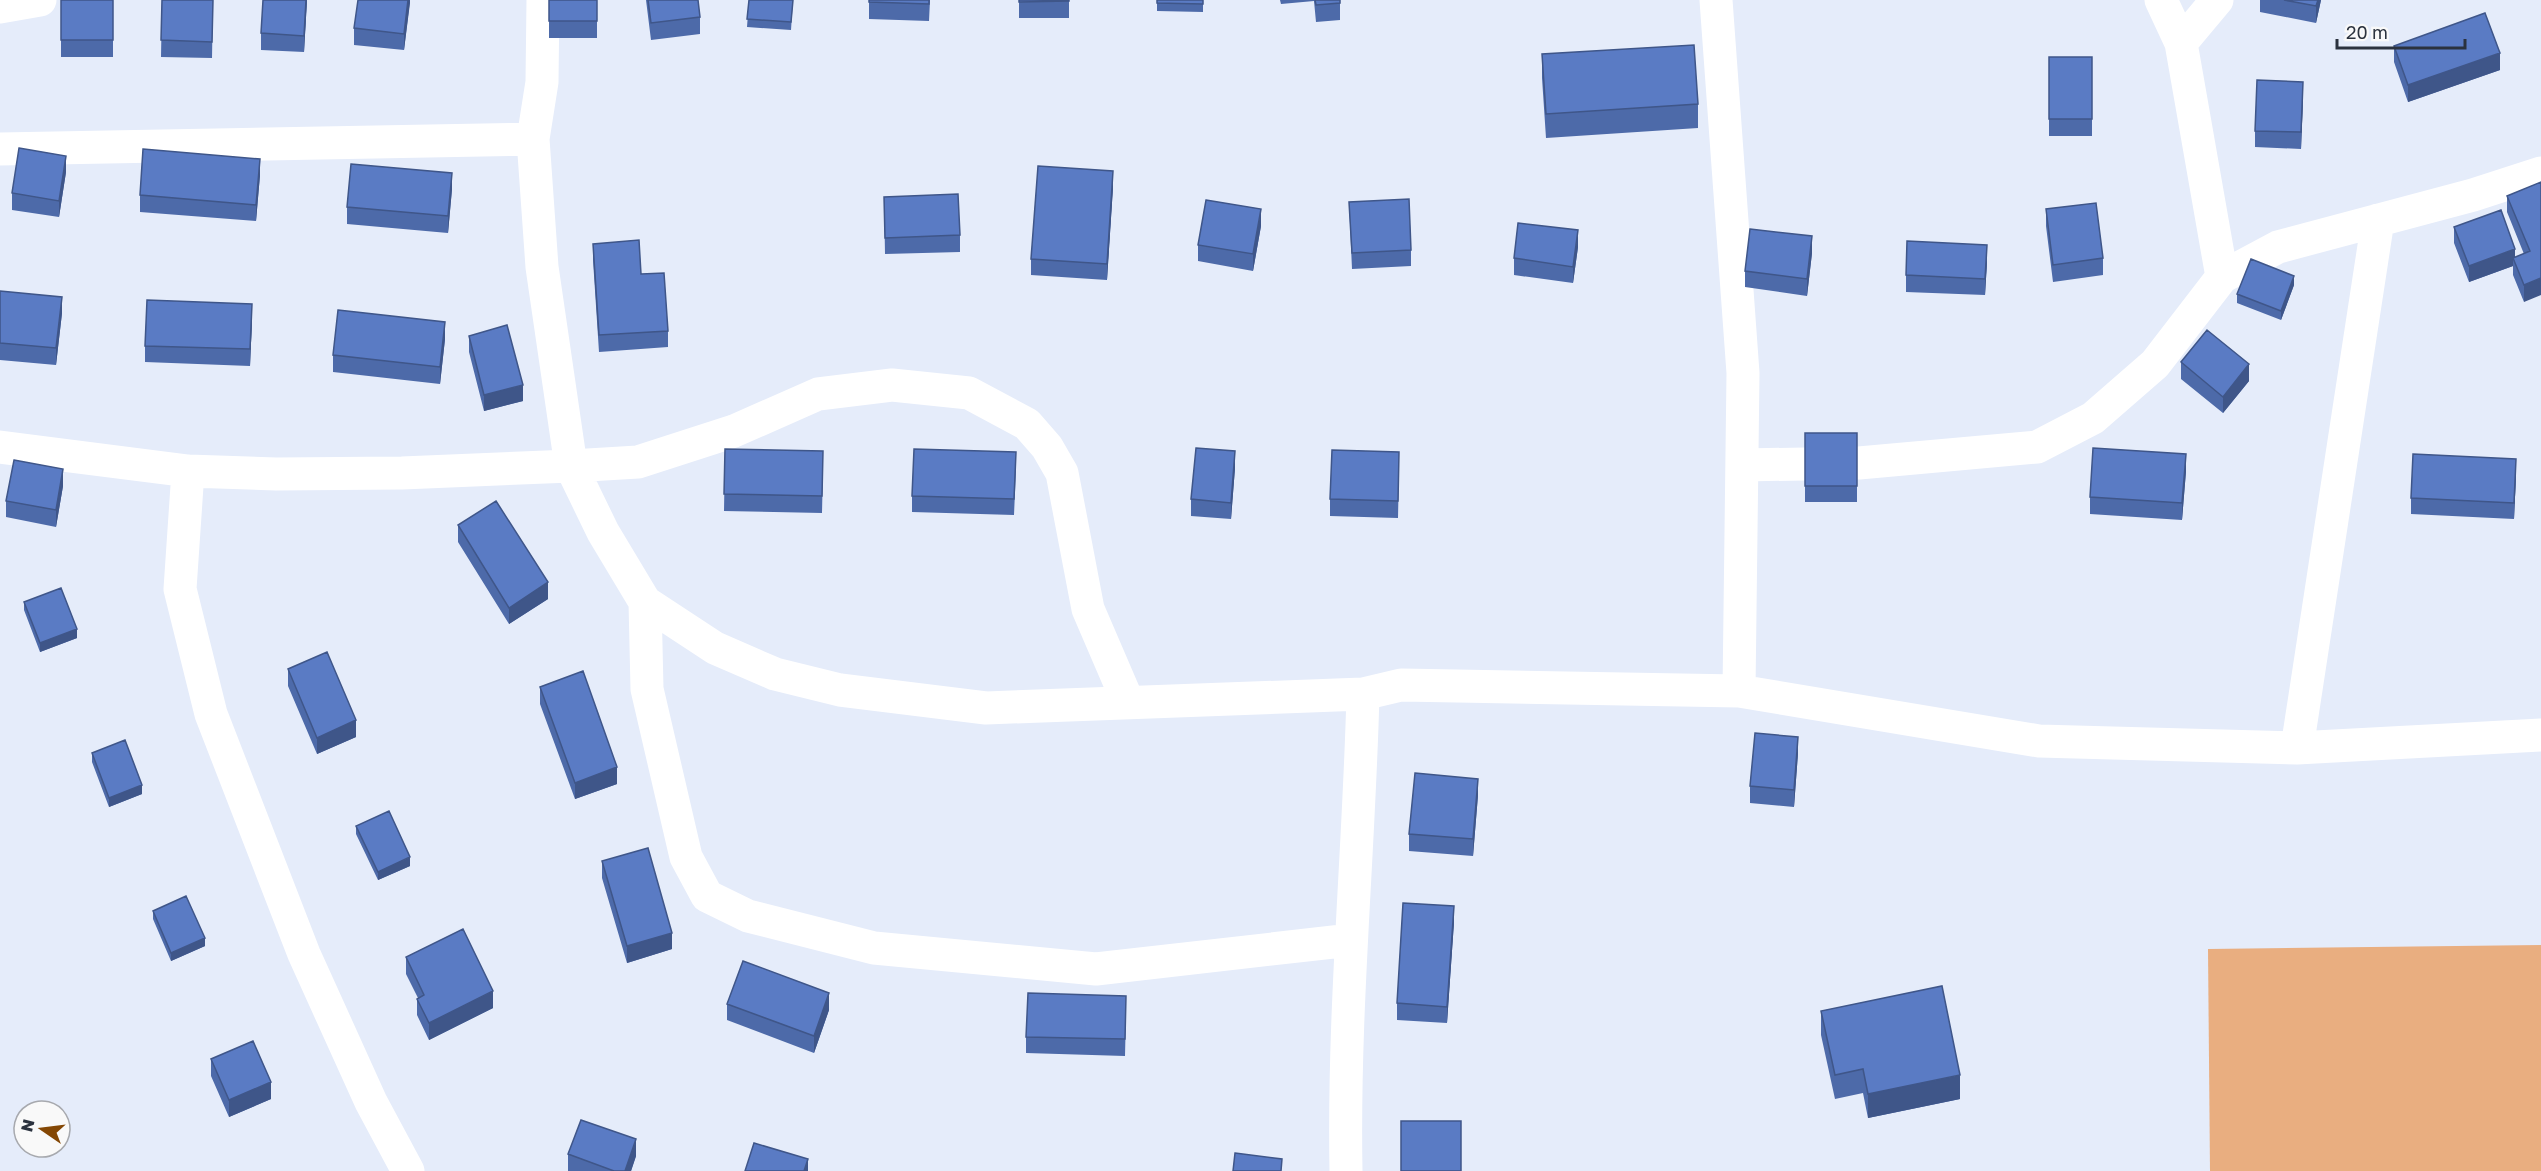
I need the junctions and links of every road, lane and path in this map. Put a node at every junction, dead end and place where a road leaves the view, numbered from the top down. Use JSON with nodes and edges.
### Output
{"nodes":[{"id":1,"x":40,"y":0,"type":"edge"},
{"id":2,"x":543,"y":0,"type":"edge"},
{"id":3,"x":1716,"y":0,"type":"edge"},
{"id":4,"x":2161,"y":0,"type":"edge"},
{"id":5,"x":2217,"y":0,"type":"edge"},
{"id":6,"x":0,"y":7,"type":"edge"},
{"id":7,"x":2181,"y":43,"type":"junction"},
{"id":8,"x":533,"y":139,"type":"junction"},
{"id":9,"x":0,"y":149,"type":"edge"},
{"id":10,"x":2541,"y":173,"type":"edge"},
{"id":11,"x":2378,"y":220,"type":"junction"},
{"id":12,"x":2222,"y":277,"type":"junction"},
{"id":13,"x":0,"y":447,"type":"edge"},
{"id":14,"x":1743,"y":465,"type":"junction"},
{"id":15,"x":571,"y":466,"type":"junction"},
{"id":16,"x":188,"y":471,"type":"junction"},
{"id":17,"x":645,"y":602,"type":"junction"},
{"id":18,"x":1739,"y":691,"type":"junction"},
{"id":19,"x":1363,"y":694,"type":"junction"},
{"id":20,"x":1128,"y":702,"type":"junction"},
{"id":21,"x":2541,"y":735,"type":"edge"},
{"id":22,"x":2297,"y":748,"type":"junction"},
{"id":23,"x":1351,"y":940,"type":"junction"},
{"id":24,"x":408,"y":1171,"type":"edge"},
{"id":25,"x":1347,"y":1171,"type":"edge"}],
"edges":[{"from":1,"to":6,"type":"street"},
{"from":2,"to":8,"type":"street"},
{"from":3,"to":14,"type":"street"},
{"from":4,"to":7,"type":"street"},
{"from":5,"to":7,"type":"street"},
{"from":7,"to":12,"type":"street"},
{"from":8,"to":9,"type":"street"},
{"from":8,"to":15,"type":"street"},
{"from":10,"to":11,"type":"street"},
{"from":11,"to":12,"type":"street"},
{"from":11,"to":22,"type":"street"},
{"from":12,"to":14,"type":"street"},
{"from":13,"to":16,"type":"street"},
{"from":14,"to":18,"type":"street"},
{"from":15,"to":16,"type":"street"},
{"from":15,"to":17,"type":"street"},
{"from":15,"to":20,"type":"street"},
{"from":16,"to":24,"type":"street"},
{"from":17,"to":20,"type":"street"},
{"from":17,"to":23,"type":"street"},
{"from":18,"to":19,"type":"street"},
{"from":18,"to":22,"type":"street"},
{"from":19,"to":20,"type":"street"},
{"from":19,"to":23,"type":"street"},
{"from":21,"to":22,"type":"street"},
{"from":23,"to":25,"type":"street"}]}
